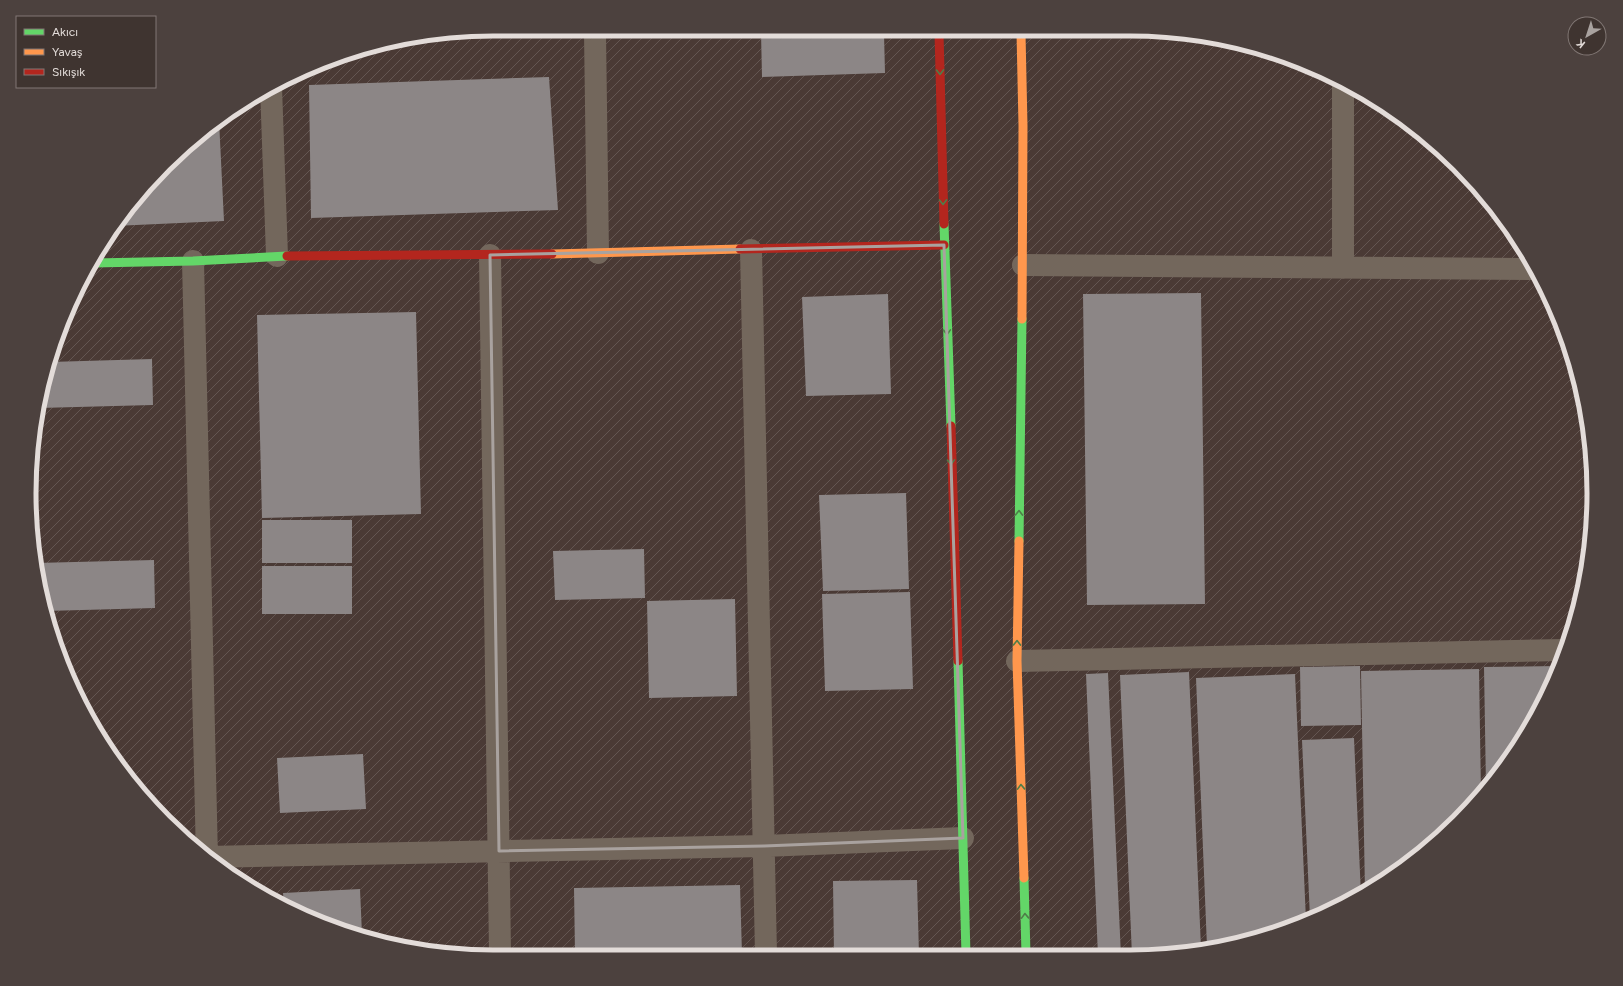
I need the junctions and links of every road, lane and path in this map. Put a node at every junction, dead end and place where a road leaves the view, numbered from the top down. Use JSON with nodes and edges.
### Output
{"nodes":[{"id":1,"x":595,"y":36,"type":"edge"},
{"id":2,"x":939,"y":36,"type":"edge"},
{"id":3,"x":1021,"y":36,"type":"edge"},
{"id":4,"x":1343,"y":89,"type":"edge"},
{"id":5,"x":271,"y":93,"type":"edge"},
{"id":6,"x":944,"y":245,"type":"junction"},
{"id":7,"x":751,"y":250,"type":"junction"},
{"id":8,"x":598,"y":253,"type":"junction"},
{"id":9,"x":490,"y":255,"type":"junction"},
{"id":10,"x":277,"y":256,"type":"junction"},
{"id":11,"x":194,"y":261,"type":"junction"},
{"id":12,"x":98,"y":263,"type":"edge"},
{"id":13,"x":1023,"y":265,"type":"junction"},
{"id":14,"x":1343,"y":268,"type":"junction"},
{"id":15,"x":1528,"y":269,"type":"edge"},
{"id":16,"x":1559,"y":650,"type":"edge"},
{"id":17,"x":1017,"y":661,"type":"junction"},
{"id":18,"x":963,"y":838,"type":"junction"},
{"id":19,"x":764,"y":846,"type":"junction"},
{"id":20,"x":206,"y":848,"type":"edge"},
{"id":21,"x":499,"y":851,"type":"junction"},
{"id":22,"x":216,"y":857,"type":"edge"},
{"id":23,"x":500,"y":950,"type":"edge"},
{"id":24,"x":766,"y":950,"type":"edge"},
{"id":25,"x":966,"y":950,"type":"edge"},
{"id":26,"x":1026,"y":950,"type":"edge"}],
"edges":[{"from":1,"to":8,"type":"street"},
{"from":2,"to":6,"type":"main road","one_way":true},
{"from":3,"to":13,"type":"main road"},
{"from":4,"to":14,"type":"street"},
{"from":5,"to":10,"type":"street"},
{"from":6,"to":7,"type":"main road"},
{"from":6,"to":18,"type":"main road","one_way":true},
{"from":7,"to":8,"type":"main road"},
{"from":7,"to":19,"type":"street"},
{"from":8,"to":9,"type":"main road"},
{"from":9,"to":10,"type":"main road"},
{"from":9,"to":21,"type":"street"},
{"from":10,"to":11,"type":"main road"},
{"from":11,"to":12,"type":"main road"},
{"from":11,"to":20,"type":"street"},
{"from":13,"to":14,"type":"street"},
{"from":17,"to":13,"type":"main road","one_way":true},
{"from":14,"to":15,"type":"street"},
{"from":16,"to":17,"type":"street"},
{"from":26,"to":17,"type":"main road","one_way":true},
{"from":18,"to":19,"type":"street"},
{"from":18,"to":25,"type":"main road"},
{"from":19,"to":21,"type":"street"},
{"from":19,"to":24,"type":"street"},
{"from":21,"to":22,"type":"street"},
{"from":21,"to":23,"type":"street"}]}
